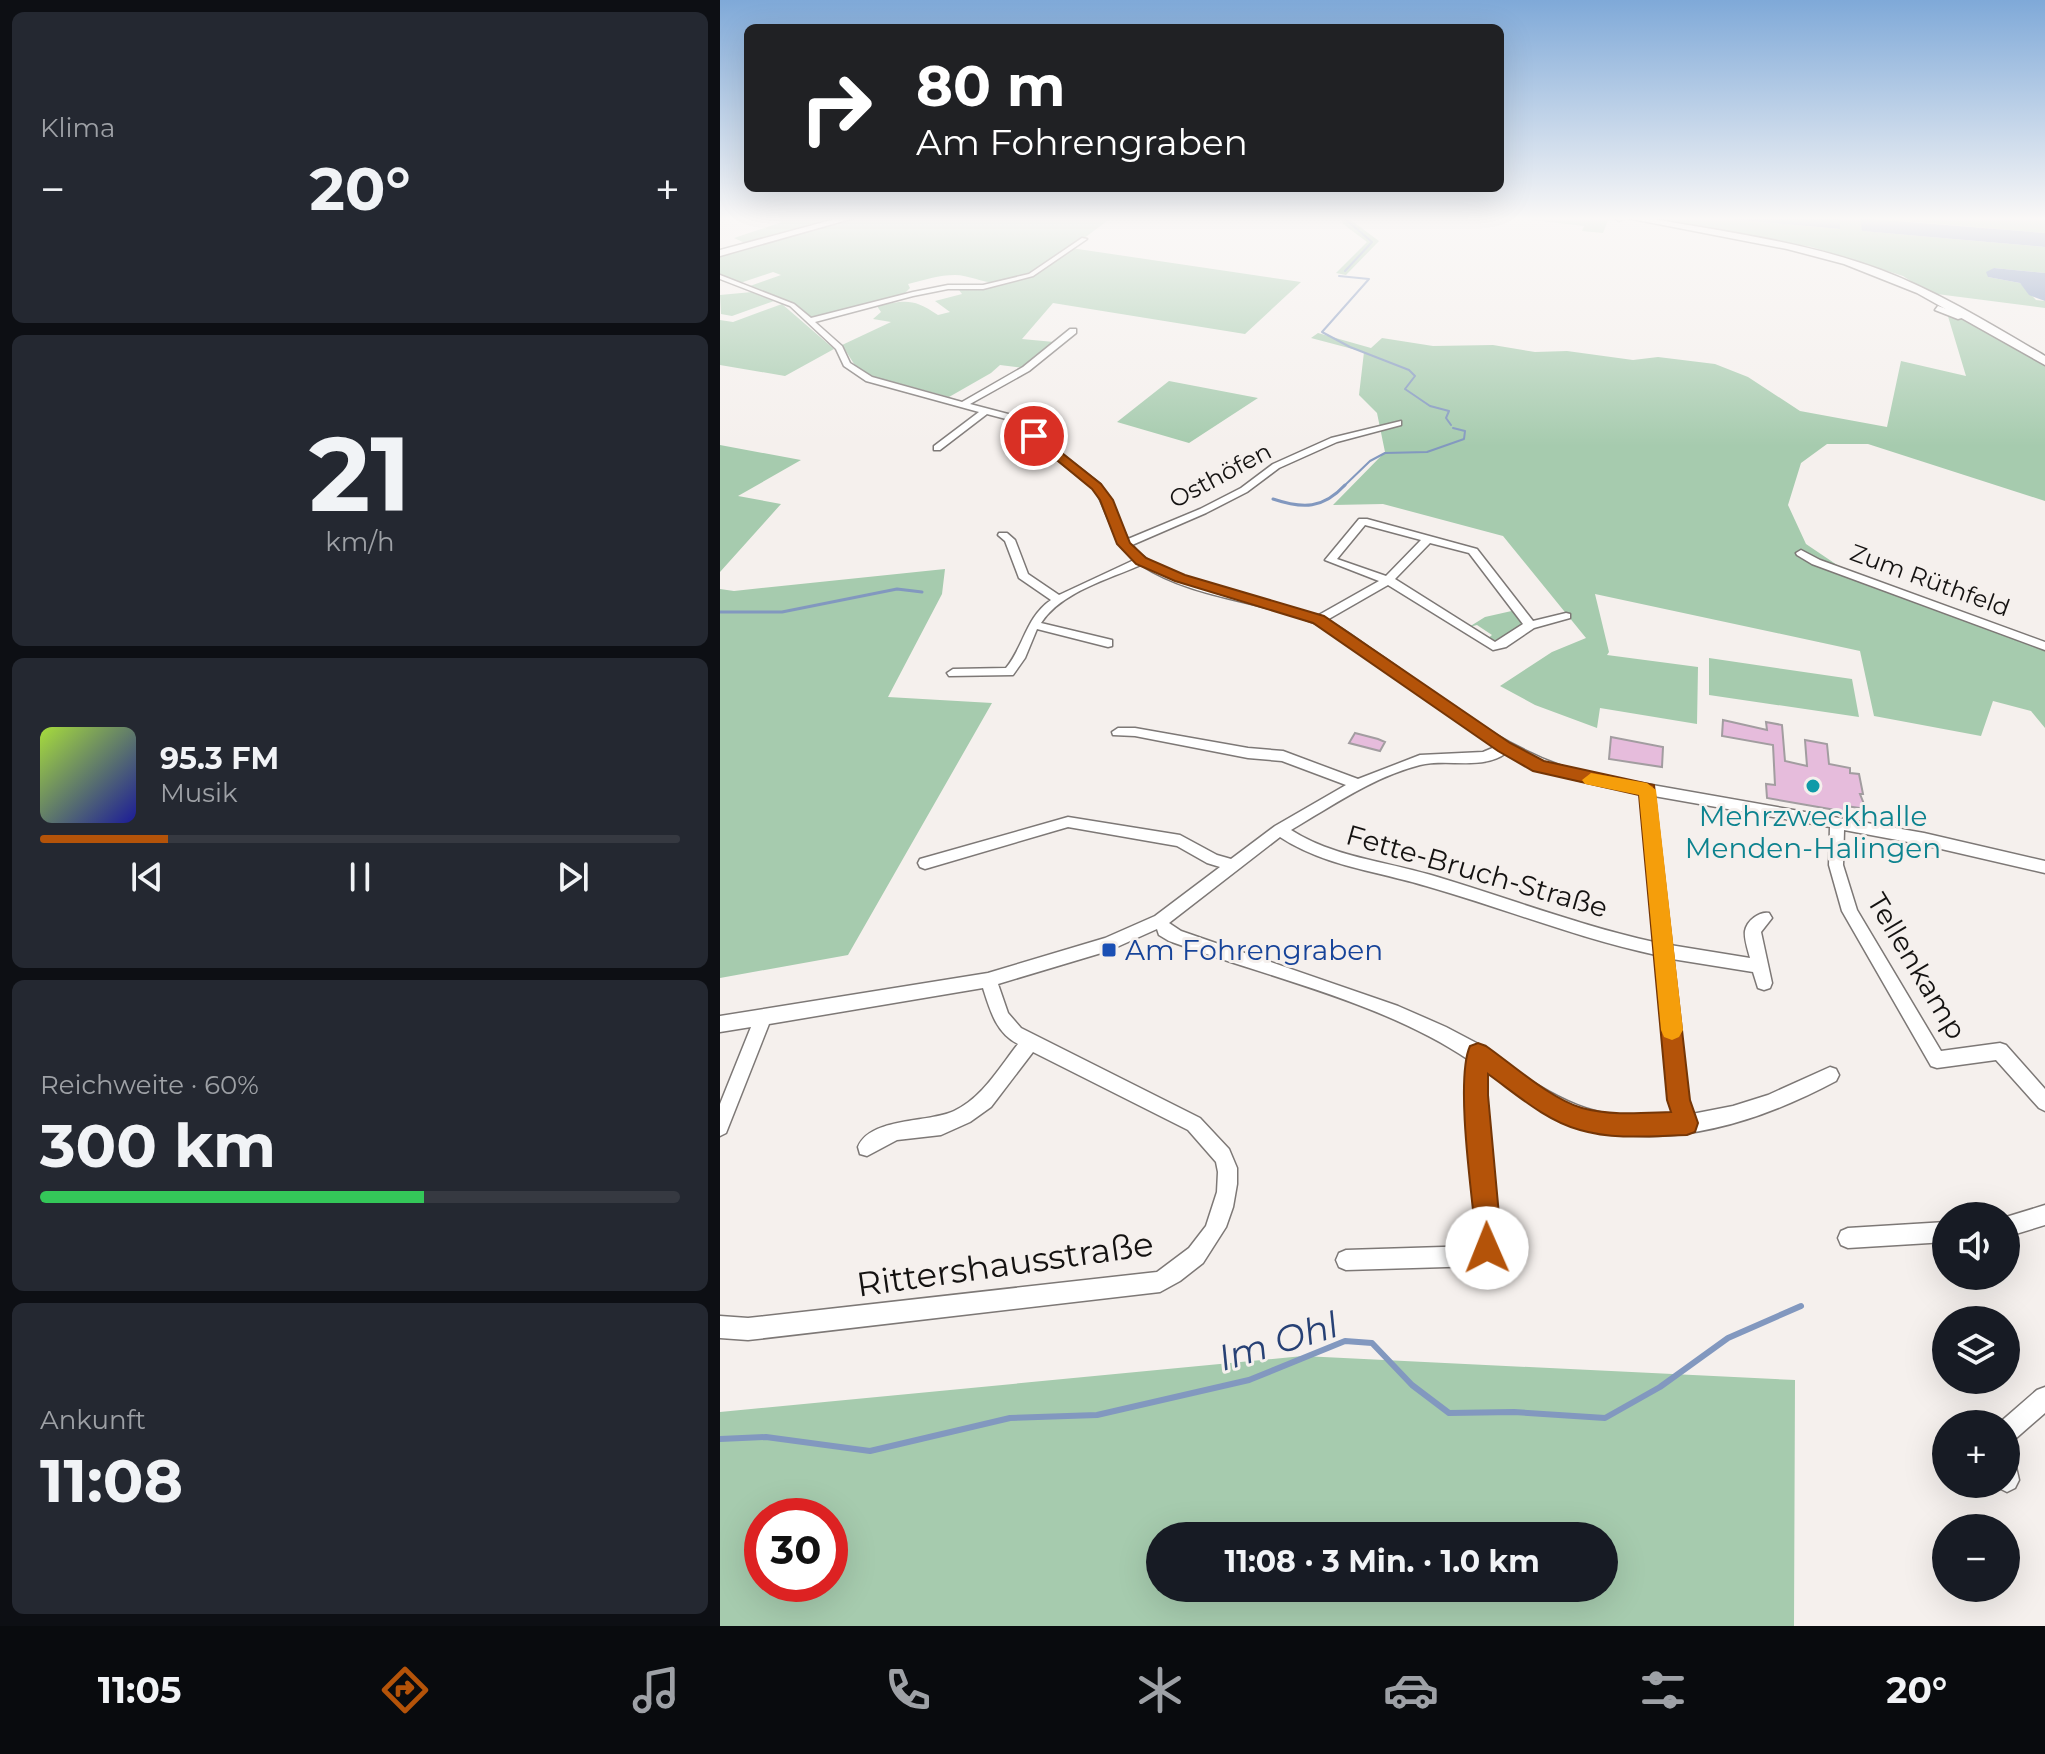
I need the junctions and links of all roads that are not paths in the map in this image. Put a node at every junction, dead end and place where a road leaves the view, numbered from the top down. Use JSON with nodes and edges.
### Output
{"nodes":[{"id":1,"x":763,"y":294,"type":"edge"},
{"id":2,"x":914,"y":294,"type":"edge"},
{"id":3,"x":1923,"y":294,"type":"edge"},
{"id":4,"x":1938,"y":308,"type":"dead end"},
{"id":5,"x":809,"y":321,"type":"junction"},
{"id":6,"x":1073,"y":331,"type":"dead end"},
{"id":7,"x":2045,"y":363,"type":"edge"},
{"id":8,"x":964,"y":404,"type":"junction"},
{"id":9,"x":987,"y":410,"type":"junction"},
{"id":10,"x":1398,"y":423,"type":"dead end"},
{"id":11,"x":937,"y":448,"type":"dead end"},
{"id":12,"x":1003,"y":535,"type":"dead end"},
{"id":13,"x":1429,"y":538,"type":"junction"},
{"id":14,"x":1124,"y":544,"type":"junction"},
{"id":15,"x":1801,"y":553,"type":"dead end"},
{"id":16,"x":1141,"y":561,"type":"junction"},
{"id":17,"x":1388,"y":580,"type":"junction"},
{"id":18,"x":1059,"y":600,"type":"junction"},
{"id":19,"x":1566,"y":616,"type":"dead end"},
{"id":20,"x":1318,"y":620,"type":"junction"},
{"id":21,"x":1034,"y":625,"type":"junction"},
{"id":22,"x":1530,"y":625,"type":"junction"},
{"id":23,"x":1108,"y":643,"type":"dead end"},
{"id":24,"x":2045,"y":646,"type":"edge"},
{"id":25,"x":953,"y":673,"type":"dead end"},
{"id":26,"x":1118,"y":732,"type":"dead end"},
{"id":27,"x":1504,"y":747,"type":"junction"},
{"id":28,"x":1358,"y":784,"type":"junction"},
{"id":29,"x":1647,"y":790,"type":"junction"},
{"id":30,"x":1837,"y":823,"type":"junction"},
{"id":31,"x":1280,"y":830,"type":"junction"},
{"id":32,"x":925,"y":863,"type":"dead end"},
{"id":33,"x":1232,"y":865,"type":"junction"},
{"id":34,"x":2045,"y":867,"type":"edge"},
{"id":35,"x":1764,"y":918,"type":"dead end"},
{"id":36,"x":1160,"y":921,"type":"junction"},
{"id":37,"x":1665,"y":949,"type":"junction"},
{"id":38,"x":1759,"y":966,"type":"junction"},
{"id":39,"x":988,"y":980,"type":"junction"},
{"id":40,"x":1764,"y":983,"type":"dead end"},
{"id":41,"x":763,"y":1017,"type":"junction"},
{"id":42,"x":720,"y":1024,"type":"edge"},
{"id":43,"x":1029,"y":1043,"type":"junction"},
{"id":44,"x":1478,"y":1053,"type":"junction"},
{"id":45,"x":1830,"y":1075,"type":"dead end"},
{"id":46,"x":2045,"y":1102,"type":"edge"},
{"id":47,"x":1687,"y":1123,"type":"junction"},
{"id":48,"x":720,"y":1127,"type":"edge"},
{"id":49,"x":867,"y":1147,"type":"dead end"},
{"id":50,"x":2045,"y":1215,"type":"edge"},
{"id":51,"x":2020,"y":1223,"type":"edge"},
{"id":52,"x":1932,"y":1233,"type":"edge"},
{"id":53,"x":1848,"y":1238,"type":"dead end"},
{"id":54,"x":1346,"y":1260,"type":"dead end"},
{"id":55,"x":720,"y":1327,"type":"edge"},
{"id":56,"x":2045,"y":1398,"type":"edge"},
{"id":57,"x":2020,"y":1420,"type":"edge"}],
"edges":[{"from":1,"to":5,"type":"street"},
{"from":2,"to":5,"type":"street"},
{"from":3,"to":7,"type":"main road"},
{"from":4,"to":7,"type":"street"},
{"from":5,"to":8,"type":"street"},
{"from":6,"to":8,"type":"street"},
{"from":8,"to":9,"type":"street"},
{"from":9,"to":11,"type":"street"},
{"from":9,"to":14,"type":"street"},
{"from":10,"to":14,"type":"street","name":"Osthöfen"},
{"from":12,"to":18,"type":"street"},
{"from":13,"to":17,"type":"street"},
{"from":13,"to":17,"type":"street"},
{"from":13,"to":22,"type":"street"},
{"from":14,"to":16,"type":"street"},
{"from":15,"to":24,"type":"street","name":"Zum Rüthfeld"},
{"from":16,"to":18,"type":"street"},
{"from":16,"to":20,"type":"street"},
{"from":17,"to":20,"type":"street"},
{"from":17,"to":22,"type":"street"},
{"from":18,"to":21,"type":"street"},
{"from":19,"to":22,"type":"street"},
{"from":20,"to":27,"type":"street"},
{"from":21,"to":23,"type":"street"},
{"from":21,"to":25,"type":"street"},
{"from":26,"to":28,"type":"street"},
{"from":27,"to":28,"type":"street"},
{"from":27,"to":29,"type":"street"},
{"from":28,"to":31,"type":"street"},
{"from":29,"to":30,"type":"street"},
{"from":29,"to":37,"type":"street"},
{"from":30,"to":34,"type":"street"},
{"from":30,"to":46,"type":"street","name":"Tellenkamp"},
{"from":31,"to":33,"type":"street"},
{"from":31,"to":37,"type":"street","name":"Fette-Bruch-Straße"},
{"from":32,"to":33,"type":"street"},
{"from":33,"to":36,"type":"street"},
{"from":35,"to":38,"type":"street"},
{"from":36,"to":39,"type":"street"},
{"from":36,"to":44,"type":"street"},
{"from":37,"to":38,"type":"street","name":"Fette-Bruch-Straße"},
{"from":37,"to":47,"type":"street"},
{"from":38,"to":40,"type":"street"},
{"from":39,"to":41,"type":"street"},
{"from":39,"to":43,"type":"street","name":"Rittershausstraße"},
{"from":41,"to":42,"type":"street"},
{"from":41,"to":48,"type":"street"},
{"from":43,"to":49,"type":"street"},
{"from":43,"to":55,"type":"street","name":"Rittershausstraße"},
{"from":44,"to":47,"type":"street"},
{"from":44,"to":54,"type":"street"},
{"from":45,"to":47,"type":"street"},
{"from":50,"to":51,"type":"street"},
{"from":52,"to":53,"type":"street"},
{"from":56,"to":57,"type":"street"}]}
